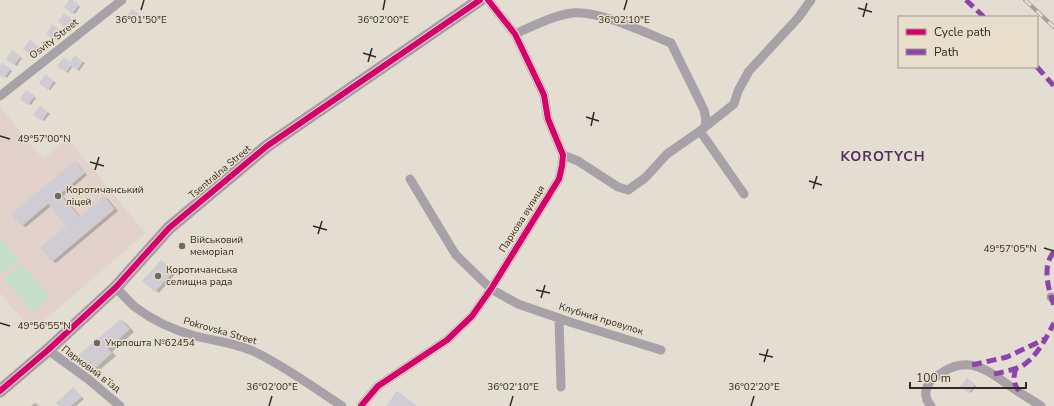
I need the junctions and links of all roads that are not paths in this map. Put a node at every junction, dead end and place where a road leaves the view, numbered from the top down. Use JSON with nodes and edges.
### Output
{"nodes":[{"id":1,"x":122,"y":0,"type":"edge"},
{"id":2,"x":480,"y":0,"type":"edge"},
{"id":3,"x":488,"y":0,"type":"edge"},
{"id":4,"x":811,"y":0,"type":"edge"},
{"id":5,"x":515,"y":34,"type":"junction"},
{"id":6,"x":0,"y":96,"type":"edge"},
{"id":7,"x":703,"y":129,"type":"junction"},
{"id":8,"x":563,"y":155,"type":"junction"},
{"id":9,"x":410,"y":179,"type":"dead end"},
{"id":10,"x":744,"y":194,"type":"dead end"},
{"id":11,"x":116,"y":287,"type":"junction"},
{"id":12,"x":491,"y":289,"type":"junction"},
{"id":13,"x":559,"y":318,"type":"junction"},
{"id":14,"x":48,"y":350,"type":"junction"},
{"id":15,"x":661,"y":350,"type":"dead end"},
{"id":16,"x":561,"y":387,"type":"dead end"},
{"id":17,"x":0,"y":391,"type":"edge"},
{"id":18,"x":929,"y":404,"type":"edge"},
{"id":19,"x":120,"y":406,"type":"edge"},
{"id":20,"x":342,"y":406,"type":"edge"},
{"id":21,"x":361,"y":406,"type":"edge"},
{"id":22,"x":1041,"y":406,"type":"edge"}],
"edges":[{"from":1,"to":6,"type":"street","name":"Osvity Street"},
{"from":2,"to":11,"type":"street","name":"Tsentralna Street"},
{"from":3,"to":5,"type":"street"},
{"from":4,"to":7,"type":"street"},
{"from":5,"to":7,"type":"street"},
{"from":5,"to":8,"type":"street"},
{"from":7,"to":8,"type":"street"},
{"from":7,"to":10,"type":"street"},
{"from":8,"to":12,"type":"street","name":"Паркова вулиця"},
{"from":9,"to":12,"type":"street","name":"Клубний провулок"},
{"from":11,"to":14,"type":"street","name":"Tsentralna Street"},
{"from":11,"to":20,"type":"street","name":"Pokrovska Street"},
{"from":12,"to":13,"type":"street","name":"Клубний провулок"},
{"from":12,"to":21,"type":"street","name":"Паркова вулиця"},
{"from":13,"to":15,"type":"street","name":"Клубний провулок"},
{"from":13,"to":16,"type":"street"},
{"from":14,"to":17,"type":"street","name":"Tsentralna Street"},
{"from":14,"to":19,"type":"street","name":"Парковий в’їзд"},
{"from":18,"to":22,"type":"street"}]}
